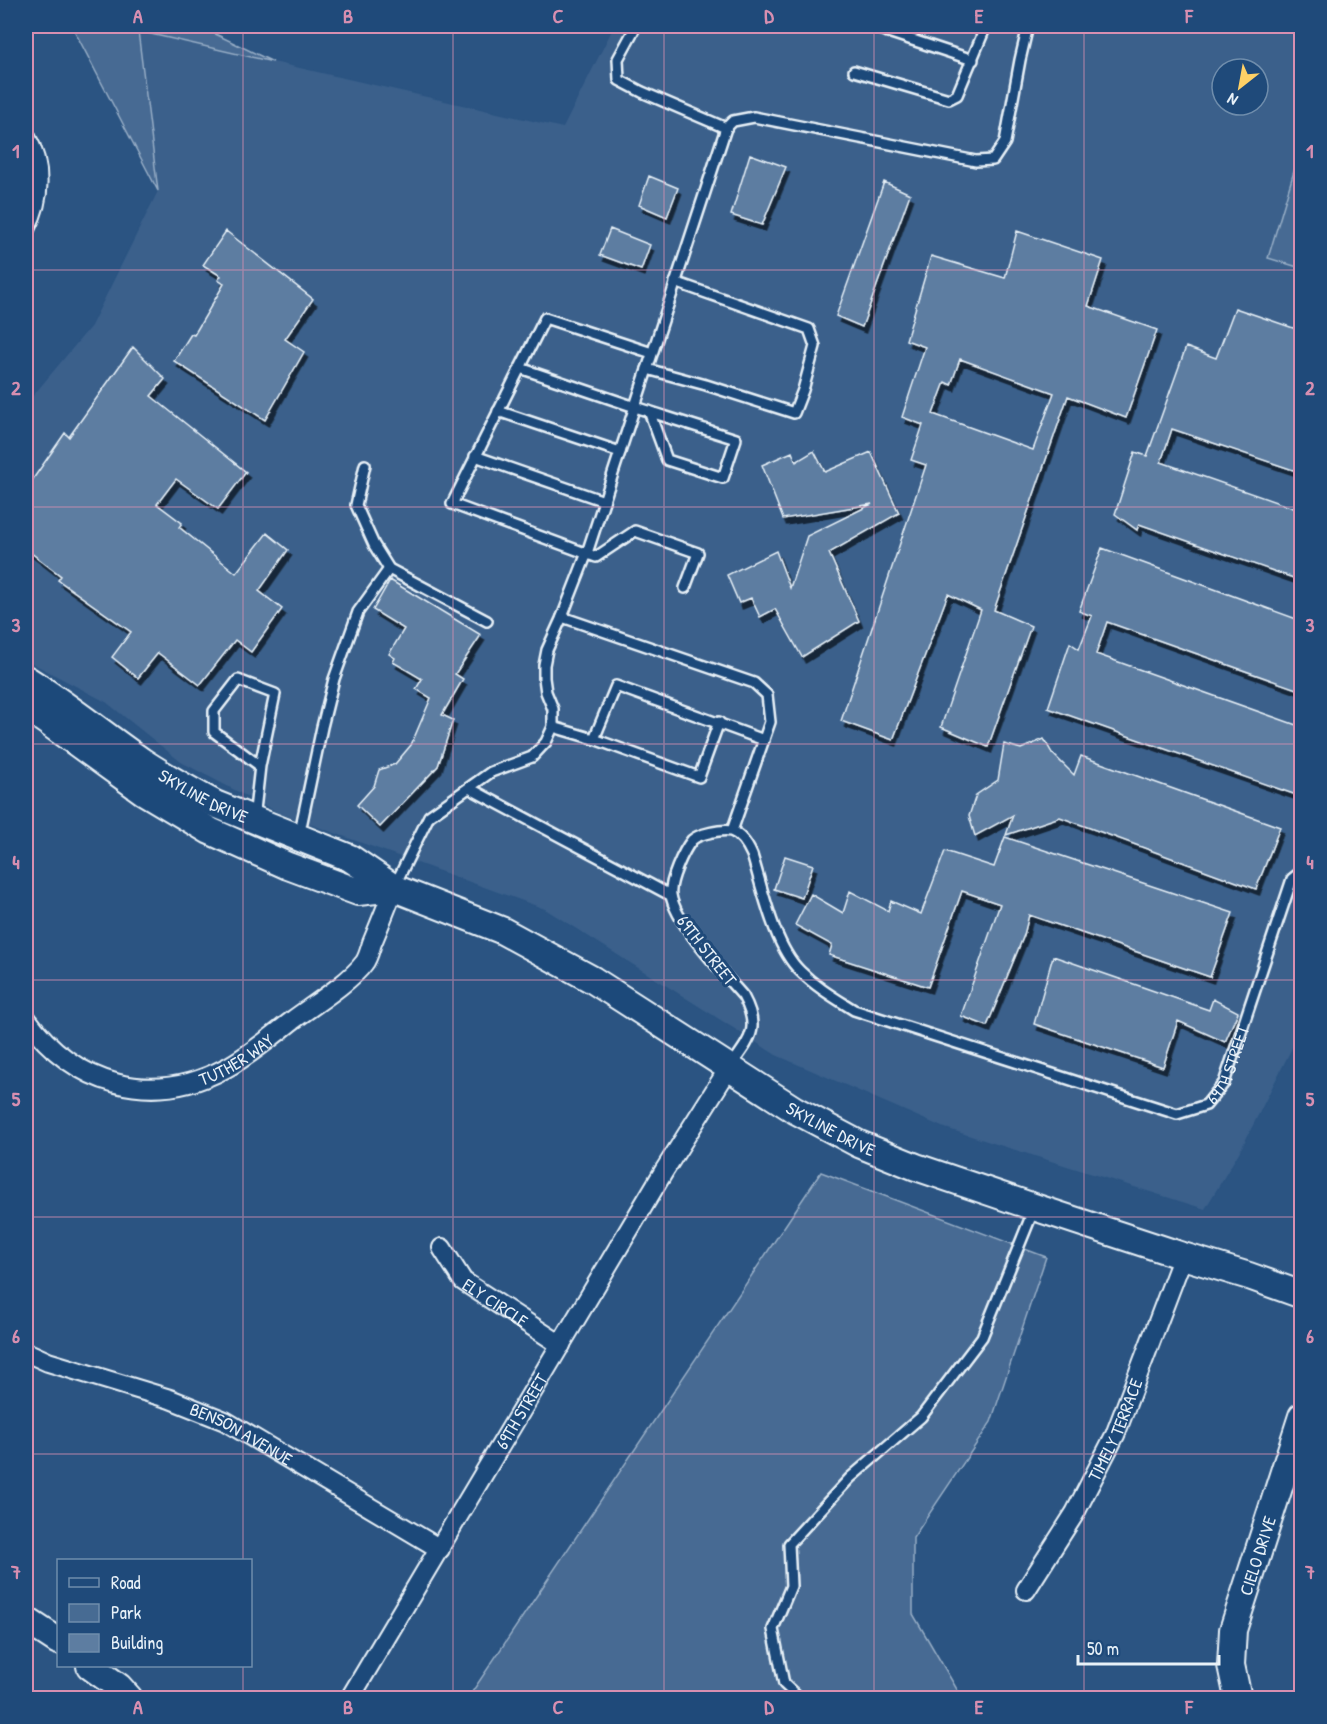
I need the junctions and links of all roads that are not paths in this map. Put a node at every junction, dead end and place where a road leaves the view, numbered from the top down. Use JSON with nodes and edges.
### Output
{"nodes":[{"id":1,"x":636,"y":26,"type":"edge"},
{"id":2,"x":870,"y":26,"type":"edge"},
{"id":3,"x":986,"y":26,"type":"edge"},
{"id":4,"x":1028,"y":26,"type":"edge"},
{"id":5,"x":973,"y":60,"type":"junction"},
{"id":6,"x":854,"y":71,"type":"dead end"},
{"id":7,"x":726,"y":128,"type":"junction"},
{"id":8,"x":26,"y":137,"type":"edge"},
{"id":9,"x":26,"y":226,"type":"edge"},
{"id":10,"x":675,"y":282,"type":"junction"},
{"id":11,"x":652,"y":353,"type":"junction"},
{"id":12,"x":520,"y":368,"type":"junction"},
{"id":13,"x":647,"y":369,"type":"junction"},
{"id":14,"x":634,"y":406,"type":"junction"},
{"id":15,"x":498,"y":411,"type":"junction"},
{"id":16,"x":649,"y":411,"type":"junction"},
{"id":17,"x":620,"y":452,"type":"junction"},
{"id":18,"x":476,"y":456,"type":"junction"},
{"id":19,"x":365,"y":465,"type":"dead end"},
{"id":20,"x":604,"y":501,"type":"junction"},
{"id":21,"x":587,"y":553,"type":"junction"},
{"id":22,"x":389,"y":569,"type":"junction"},
{"id":23,"x":685,"y":588,"type":"dead end"},
{"id":24,"x":562,"y":617,"type":"junction"},
{"id":25,"x":487,"y":621,"type":"dead end"},
{"id":26,"x":26,"y":679,"type":"edge"},
{"id":27,"x":26,"y":707,"type":"edge"},
{"id":28,"x":719,"y":722,"type":"junction"},
{"id":29,"x":553,"y":727,"type":"junction"},
{"id":30,"x":594,"y":739,"type":"junction"},
{"id":31,"x":764,"y":740,"type":"junction"},
{"id":32,"x":260,"y":766,"type":"junction"},
{"id":33,"x":469,"y":788,"type":"junction"},
{"id":34,"x":254,"y":820,"type":"junction"},
{"id":35,"x":732,"y":831,"type":"junction"},
{"id":36,"x":299,"y":838,"type":"junction"},
{"id":37,"x":1302,"y":871,"type":"edge"},
{"id":38,"x":394,"y":888,"type":"junction"},
{"id":39,"x":670,"y":895,"type":"junction"},
{"id":40,"x":26,"y":1018,"type":"edge"},
{"id":41,"x":729,"y":1068,"type":"junction"},
{"id":42,"x":1034,"y":1207,"type":"junction"},
{"id":43,"x":442,"y":1248,"type":"dead end"},
{"id":44,"x":1183,"y":1256,"type":"junction"},
{"id":45,"x":1302,"y":1295,"type":"edge"},
{"id":46,"x":561,"y":1345,"type":"junction"},
{"id":47,"x":26,"y":1352,"type":"edge"},
{"id":48,"x":1302,"y":1416,"type":"edge"},
{"id":49,"x":440,"y":1549,"type":"junction"},
{"id":50,"x":1026,"y":1590,"type":"dead end"},
{"id":51,"x":26,"y":1620,"type":"edge"},
{"id":52,"x":57,"y":1640,"type":"edge"},
{"id":53,"x":93,"y":1667,"type":"edge"},
{"id":54,"x":129,"y":1698,"type":"edge"},
{"id":55,"x":352,"y":1698,"type":"edge"},
{"id":56,"x":799,"y":1698,"type":"edge"},
{"id":57,"x":1238,"y":1698,"type":"edge"}],
"edges":[{"from":1,"to":7,"type":"lane"},
{"from":2,"to":5,"type":"lane"},
{"from":3,"to":5,"type":"lane"},
{"from":4,"to":7,"type":"lane"},
{"from":5,"to":6,"type":"lane"},
{"from":7,"to":10,"type":"lane"},
{"from":8,"to":9,"type":"street"},
{"from":10,"to":11,"type":"lane"},
{"from":10,"to":13,"type":"lane"},
{"from":11,"to":12,"type":"lane"},
{"from":11,"to":13,"type":"lane"},
{"from":12,"to":14,"type":"lane"},
{"from":12,"to":15,"type":"lane"},
{"from":13,"to":14,"type":"lane"},
{"from":14,"to":16,"type":"lane"},
{"from":14,"to":17,"type":"lane"},
{"from":15,"to":17,"type":"lane"},
{"from":15,"to":18,"type":"lane"},
{"from":16,"to":16,"type":"lane"},
{"from":17,"to":20,"type":"lane"},
{"from":18,"to":20,"type":"lane"},
{"from":18,"to":21,"type":"lane"},
{"from":19,"to":22,"type":"lane"},
{"from":20,"to":21,"type":"lane"},
{"from":21,"to":23,"type":"lane"},
{"from":21,"to":24,"type":"lane"},
{"from":22,"to":25,"type":"lane"},
{"from":22,"to":36,"type":"lane"},
{"from":24,"to":29,"type":"lane"},
{"from":24,"to":31,"type":"lane"},
{"from":26,"to":34,"type":"main road","name":"SKYLINE DRIVE"},
{"from":27,"to":38,"type":"main road","name":"SKYLINE DRIVE"},
{"from":28,"to":30,"type":"lane"},
{"from":28,"to":30,"type":"lane"},
{"from":28,"to":31,"type":"lane"},
{"from":29,"to":30,"type":"lane"},
{"from":29,"to":33,"type":"lane"},
{"from":31,"to":35,"type":"lane"},
{"from":32,"to":32,"type":"lane"},
{"from":32,"to":34,"type":"lane"},
{"from":33,"to":38,"type":"lane"},
{"from":33,"to":39,"type":"lane"},
{"from":34,"to":36,"type":"main road","name":"SKYLINE DRIVE"},
{"from":35,"to":37,"type":"lane","name":"69TH STREET"},
{"from":35,"to":39,"type":"lane","name":"69TH STREET"},
{"from":36,"to":38,"type":"main road","name":"SKYLINE DRIVE"},
{"from":38,"to":40,"type":"street","name":"TUTHER WAY"},
{"from":38,"to":41,"type":"main road","name":"SKYLINE DRIVE"},
{"from":39,"to":41,"type":"lane","name":"69TH STREET"},
{"from":41,"to":42,"type":"main road","name":"SKYLINE DRIVE"},
{"from":41,"to":46,"type":"street","name":"69TH STREET"},
{"from":42,"to":44,"type":"main road","name":"SKYLINE DRIVE"},
{"from":42,"to":56,"type":"lane"},
{"from":43,"to":46,"type":"street","name":"ELY CIRCLE"},
{"from":44,"to":45,"type":"main road","name":"SKYLINE DRIVE"},
{"from":44,"to":50,"type":"street","name":"TIMELY TERRACE"},
{"from":46,"to":49,"type":"street","name":"69TH STREET"},
{"from":47,"to":49,"type":"street","name":"BENSON AVENUE"},
{"from":48,"to":57,"type":"main road","name":"CIELO DRIVE"},
{"from":49,"to":55,"type":"street","name":"69TH STREET"},
{"from":51,"to":52,"type":"main road"},
{"from":53,"to":54,"type":"main road"}]}
